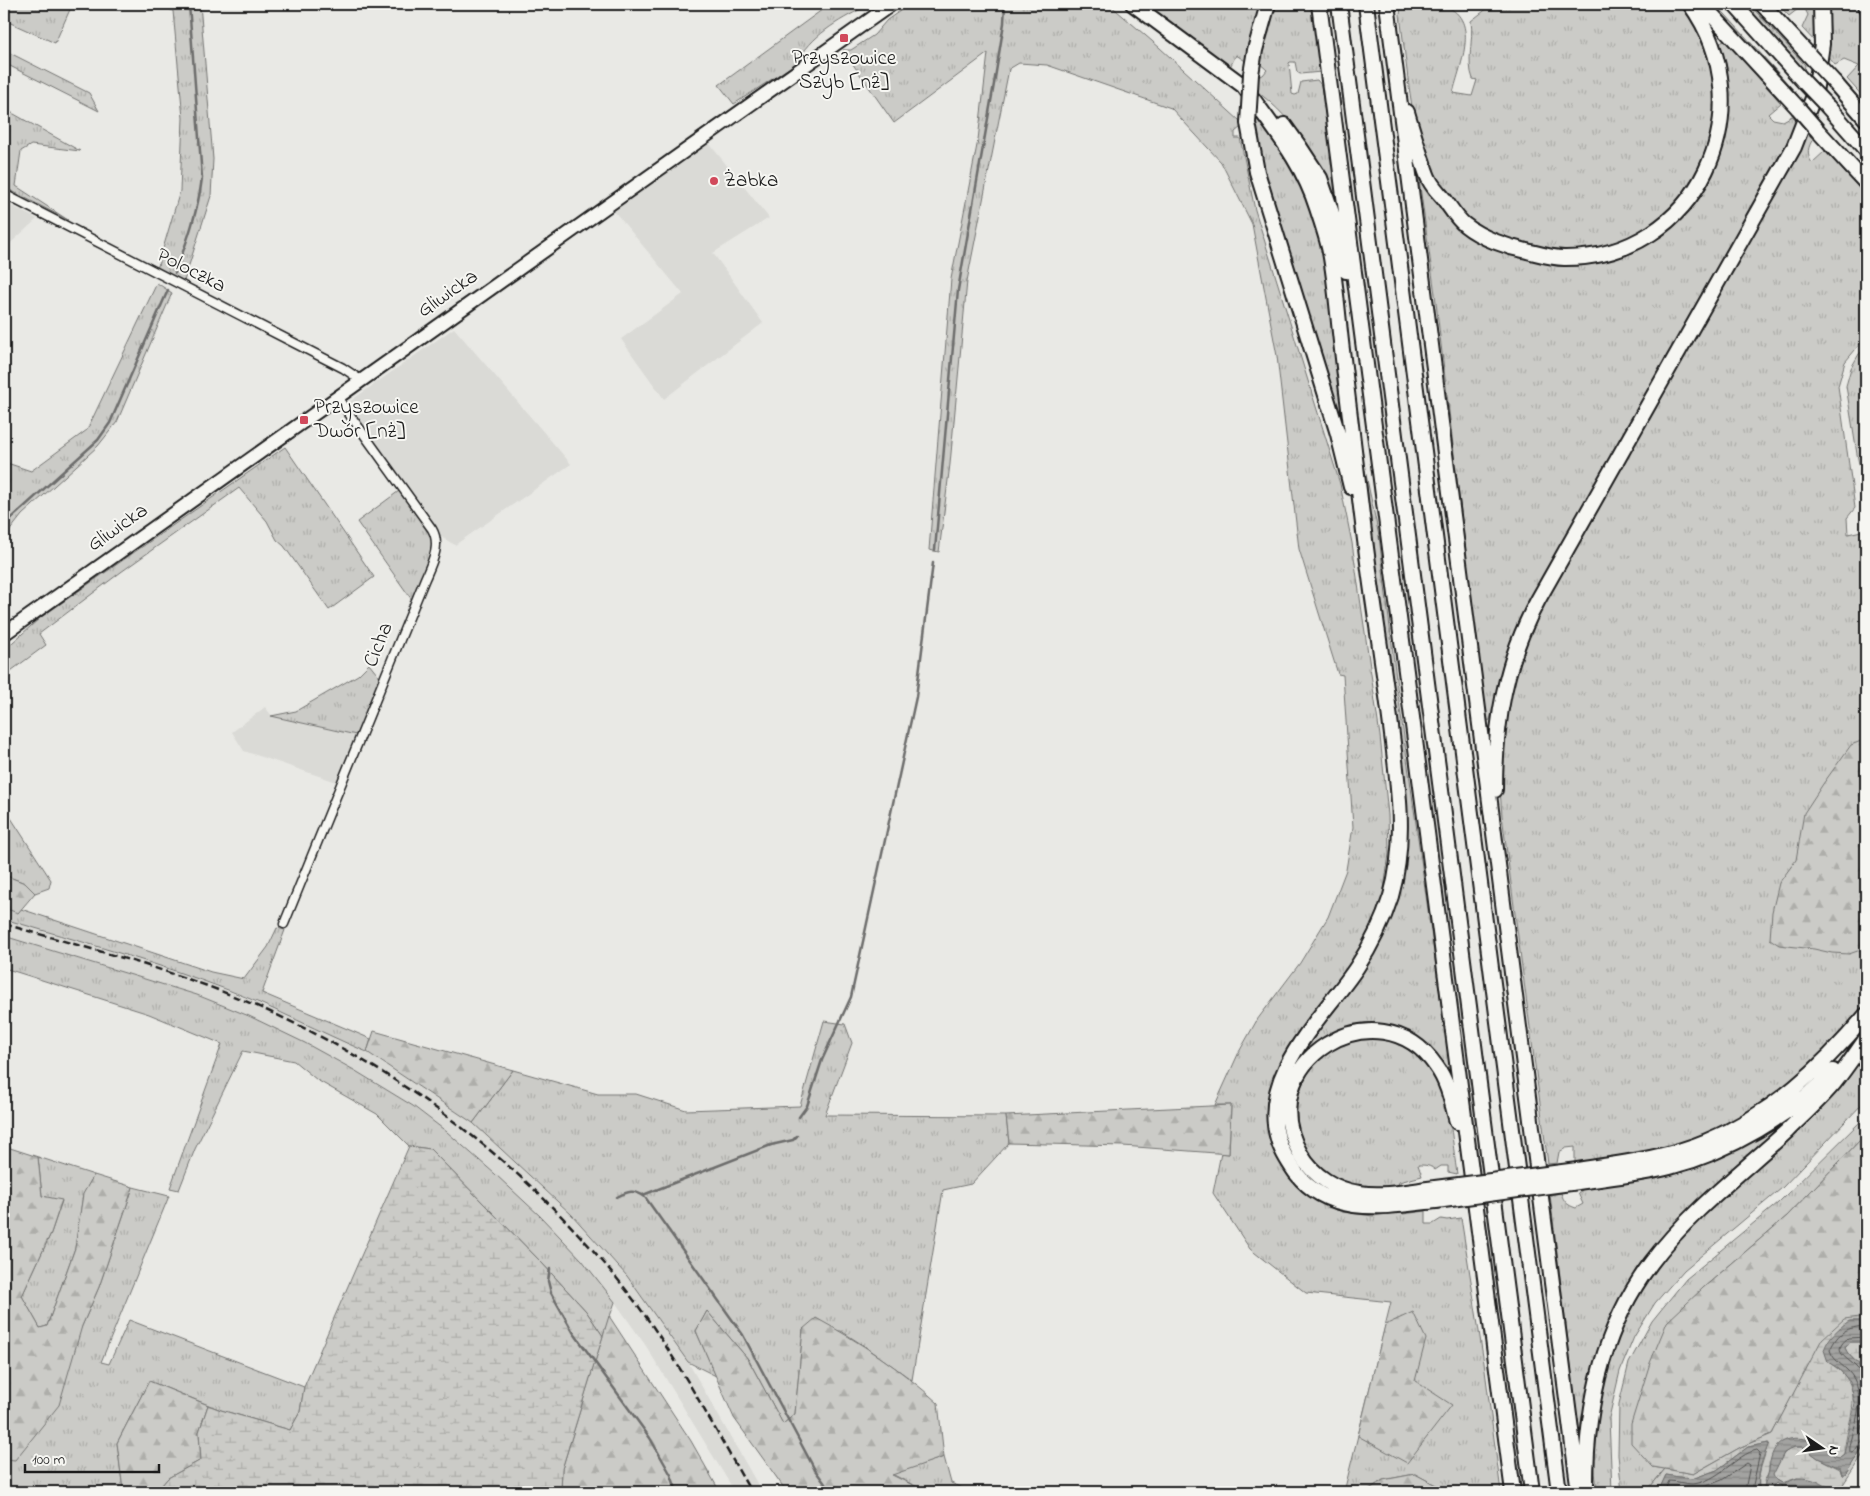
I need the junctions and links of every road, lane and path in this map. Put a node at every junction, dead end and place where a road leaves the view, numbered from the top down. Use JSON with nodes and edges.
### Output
{"nodes":[{"id":1,"x":892,"y":4,"type":"edge"},
{"id":2,"x":1133,"y":4,"type":"edge"},
{"id":3,"x":1268,"y":4,"type":"edge"},
{"id":4,"x":1320,"y":4,"type":"edge"},
{"id":5,"x":1339,"y":4,"type":"edge"},
{"id":6,"x":1366,"y":4,"type":"edge"},
{"id":7,"x":1386,"y":4,"type":"edge"},
{"id":8,"x":1690,"y":4,"type":"edge"},
{"id":9,"x":1702,"y":4,"type":"edge"},
{"id":10,"x":1734,"y":4,"type":"edge"},
{"id":11,"x":1762,"y":4,"type":"edge"},
{"id":12,"x":1821,"y":4,"type":"edge"},
{"id":13,"x":1396,"y":74,"type":"junction"},
{"id":14,"x":1247,"y":80,"type":"junction"},
{"id":15,"x":1866,"y":119,"type":"edge"},
{"id":16,"x":1866,"y":150,"type":"edge"},
{"id":17,"x":1866,"y":184,"type":"edge"},
{"id":18,"x":4,"y":194,"type":"edge"},
{"id":19,"x":1365,"y":354,"type":"junction"},
{"id":20,"x":361,"y":380,"type":"junction"},
{"id":21,"x":337,"y":397,"type":"junction"},
{"id":22,"x":1365,"y":541,"type":"junction"},
{"id":23,"x":4,"y":636,"type":"edge"},
{"id":24,"x":1496,"y":854,"type":"junction"},
{"id":25,"x":284,"y":924,"type":"dead end"},
{"id":26,"x":1866,"y":1015,"type":"edge"},
{"id":27,"x":1866,"y":1037,"type":"edge"},
{"id":28,"x":1471,"y":1173,"type":"junction"},
{"id":29,"x":1570,"y":1177,"type":"junction"},
{"id":30,"x":1436,"y":1195,"type":"junction"},
{"id":31,"x":1513,"y":1492,"type":"edge"},
{"id":32,"x":1532,"y":1492,"type":"edge"},
{"id":33,"x":1559,"y":1492,"type":"edge"},
{"id":34,"x":1579,"y":1492,"type":"edge"},
{"id":35,"x":1586,"y":1492,"type":"edge"}],
"edges":[{"from":1,"to":20,"type":"main road","name":"Gliwicka"},
{"from":2,"to":14,"type":"highway"},
{"from":3,"to":14,"type":"highway"},
{"from":4,"to":19,"type":"highway"},
{"from":5,"to":32,"type":"highway"},
{"from":6,"to":33,"type":"highway"},
{"from":7,"to":13,"type":"highway"},
{"from":8,"to":13,"type":"highway"},
{"from":9,"to":17,"type":"highway","bridge":true},
{"from":10,"to":16,"type":"highway","bridge":true},
{"from":11,"to":15,"type":"highway","bridge":true},
{"from":12,"to":24,"type":"highway"},
{"from":13,"to":24,"type":"highway"},
{"from":14,"to":19,"type":"highway"},
{"from":14,"to":22,"type":"highway","bridge":true},
{"from":14,"to":22,"type":"highway"},
{"from":18,"to":20,"type":"street","name":"Poloczka"},
{"from":19,"to":28,"type":"highway"},
{"from":20,"to":21,"type":"main road","name":"Gliwicka"},
{"from":21,"to":23,"type":"main road","name":"Gliwicka"},
{"from":21,"to":25,"type":"street","name":"Cicha"},
{"from":22,"to":30,"type":"highway"},
{"from":24,"to":34,"type":"highway"},
{"from":26,"to":29,"type":"highway"},
{"from":27,"to":29,"type":"highway"},
{"from":27,"to":35,"type":"highway"},
{"from":28,"to":30,"type":"highway"},
{"from":28,"to":31,"type":"highway"},
{"from":29,"to":30,"type":"highway","bridge":true}]}
